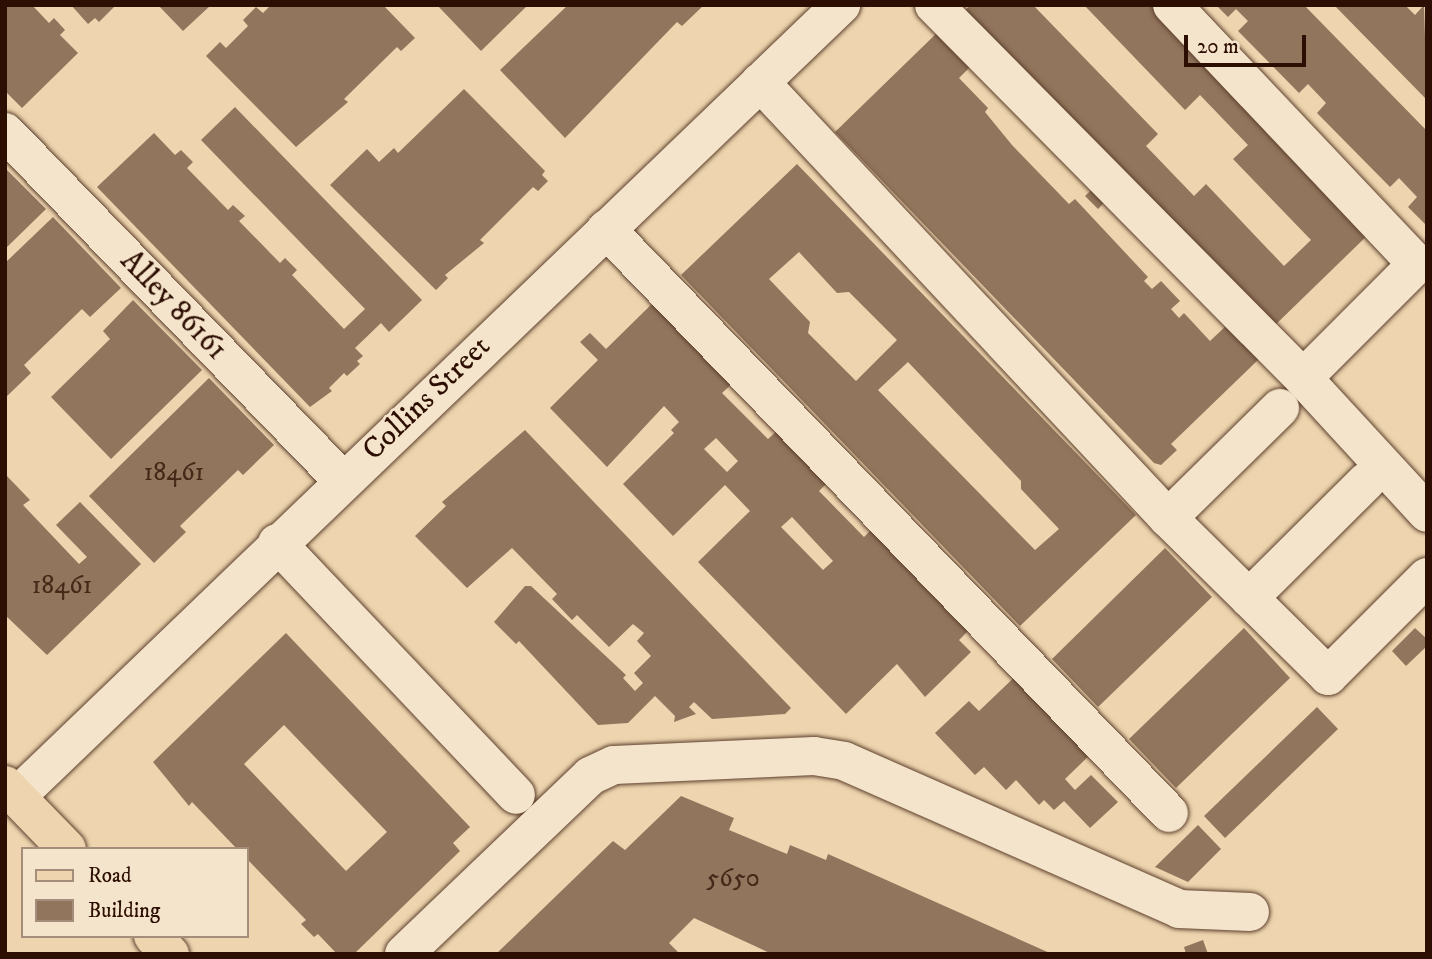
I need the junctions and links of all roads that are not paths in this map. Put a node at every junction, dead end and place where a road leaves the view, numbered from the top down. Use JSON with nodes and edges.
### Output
{"nodes":[{"id":1,"x":841,"y":5,"type":"edge"},
{"id":2,"x":934,"y":5,"type":"edge"},
{"id":3,"x":1172,"y":5,"type":"edge"},
{"id":4,"x":760,"y":82,"type":"junction"},
{"id":5,"x":5,"y":132,"type":"edge"},
{"id":6,"x":606,"y":229,"type":"junction"},
{"id":7,"x":1422,"y":269,"type":"edge"},
{"id":8,"x":1291,"y":393,"type":"junction"},
{"id":9,"x":342,"y":480,"type":"junction"},
{"id":10,"x":1367,"y":481,"type":"dead end"},
{"id":11,"x":1427,"y":513,"type":"edge"},
{"id":12,"x":1168,"y":518,"type":"junction"},
{"id":13,"x":277,"y":543,"type":"junction"},
{"id":14,"x":1427,"y":577,"type":"edge"},
{"id":15,"x":1249,"y":598,"type":"junction"},
{"id":16,"x":11,"y":791,"type":"edge"},
{"id":17,"x":516,"y":794,"type":"dead end"},
{"id":18,"x":1169,"y":813,"type":"dead end"},
{"id":19,"x":65,"y":847,"type":"edge"},
{"id":20,"x":1250,"y":912,"type":"dead end"},
{"id":21,"x":155,"y":938,"type":"edge"},
{"id":22,"x":170,"y":954,"type":"edge"},
{"id":23,"x":404,"y":954,"type":"edge"}],
"edges":[{"from":1,"to":4,"type":"street","name":"Collins Street"},
{"from":2,"to":8,"type":"street"},
{"from":3,"to":7,"type":"street"},
{"from":4,"to":6,"type":"street","name":"Collins Street"},
{"from":4,"to":12,"type":"street"},
{"from":5,"to":9,"type":"street","name":"Alley 86161"},
{"from":6,"to":9,"type":"street","name":"Collins Street"},
{"from":6,"to":18,"type":"street"},
{"from":7,"to":8,"type":"street"},
{"from":8,"to":11,"type":"street"},
{"from":8,"to":12,"type":"street"},
{"from":9,"to":13,"type":"street","name":"Collins Street"},
{"from":10,"to":15,"type":"street"},
{"from":12,"to":15,"type":"street"},
{"from":13,"to":16,"type":"street","name":"Collins Street"},
{"from":13,"to":17,"type":"street"},
{"from":14,"to":15,"type":"street"},
{"from":16,"to":19,"type":"main road"},
{"from":20,"to":23,"type":"street"},
{"from":21,"to":22,"type":"main road"}]}
